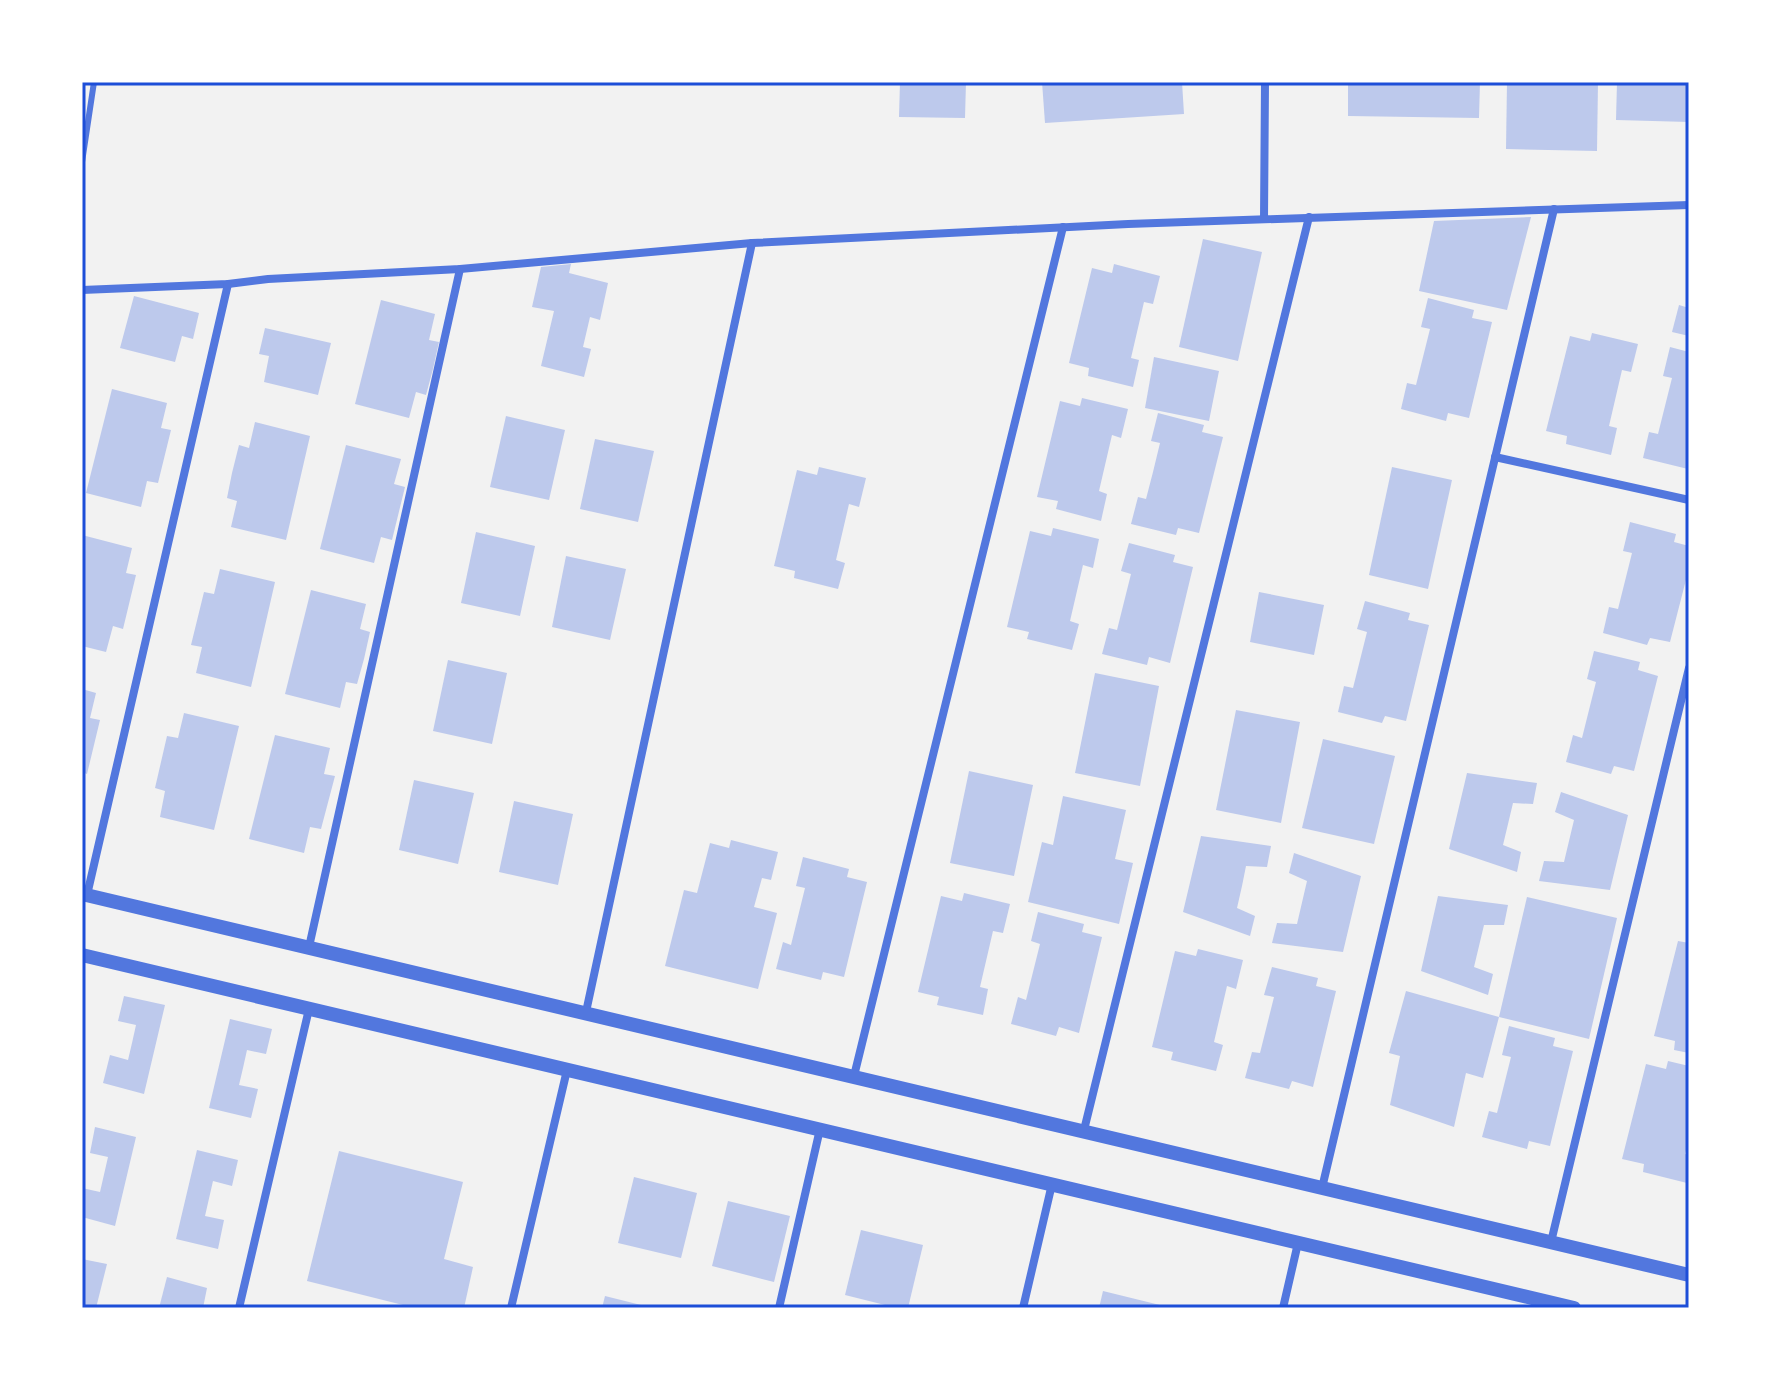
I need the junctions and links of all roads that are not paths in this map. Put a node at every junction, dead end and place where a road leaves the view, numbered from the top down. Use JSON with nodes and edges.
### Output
{"nodes":[{"id":1,"x":94,"y":82,"type":"edge"},
{"id":2,"x":1265,"y":82,"type":"edge"},
{"id":3,"x":82,"y":162,"type":"edge"},
{"id":4,"x":1689,"y":205,"type":"edge"},
{"id":5,"x":1554,"y":209,"type":"junction"},
{"id":6,"x":1309,"y":217,"type":"junction"},
{"id":7,"x":1264,"y":219,"type":"junction"},
{"id":8,"x":1063,"y":227,"type":"junction"},
{"id":9,"x":752,"y":243,"type":"junction"},
{"id":10,"x":460,"y":269,"type":"junction"},
{"id":11,"x":228,"y":284,"type":"junction"},
{"id":12,"x":82,"y":290,"type":"edge"},
{"id":13,"x":1495,"y":457,"type":"junction"},
{"id":14,"x":1689,"y":500,"type":"edge"},
{"id":15,"x":1689,"y":668,"type":"edge"},
{"id":16,"x":84,"y":894,"type":"edge"},
{"id":17,"x":309,"y":947,"type":"junction"},
{"id":18,"x":82,"y":955,"type":"edge"},
{"id":19,"x":309,"y":1009,"type":"junction"},
{"id":20,"x":586,"y":1012,"type":"junction"},
{"id":21,"x":567,"y":1070,"type":"junction"},
{"id":22,"x":854,"y":1076,"type":"junction"},
{"id":23,"x":820,"y":1129,"type":"junction"},
{"id":24,"x":1084,"y":1130,"type":"junction"},
{"id":25,"x":1052,"y":1184,"type":"junction"},
{"id":26,"x":1322,"y":1188,"type":"junction"},
{"id":27,"x":1298,"y":1242,"type":"junction"},
{"id":28,"x":1551,"y":1242,"type":"junction"},
{"id":29,"x":1689,"y":1275,"type":"edge"},
{"id":30,"x":1528,"y":1302,"type":"edge"},
{"id":31,"x":239,"y":1308,"type":"edge"},
{"id":32,"x":511,"y":1308,"type":"edge"},
{"id":33,"x":779,"y":1308,"type":"edge"},
{"id":34,"x":1023,"y":1308,"type":"edge"},
{"id":35,"x":1283,"y":1308,"type":"edge"},
{"id":36,"x":1574,"y":1308,"type":"edge"}],
"edges":[{"from":1,"to":3,"type":"lane"},
{"from":2,"to":7,"type":"street"},
{"from":4,"to":5,"type":"street"},
{"from":5,"to":6,"type":"street"},
{"from":5,"to":13,"type":"street"},
{"from":6,"to":7,"type":"street"},
{"from":6,"to":24,"type":"street"},
{"from":7,"to":8,"type":"street"},
{"from":8,"to":9,"type":"street"},
{"from":8,"to":22,"type":"street"},
{"from":9,"to":10,"type":"street"},
{"from":9,"to":20,"type":"street"},
{"from":10,"to":11,"type":"street"},
{"from":10,"to":17,"type":"street"},
{"from":11,"to":12,"type":"street"},
{"from":11,"to":16,"type":"street"},
{"from":13,"to":14,"type":"street"},
{"from":13,"to":26,"type":"street"},
{"from":15,"to":28,"type":"street"},
{"from":16,"to":17,"type":"street"},
{"from":17,"to":20,"type":"street"},
{"from":18,"to":19,"type":"street"},
{"from":19,"to":21,"type":"street"},
{"from":19,"to":31,"type":"street"},
{"from":20,"to":22,"type":"street"},
{"from":21,"to":23,"type":"street"},
{"from":21,"to":32,"type":"street"},
{"from":22,"to":24,"type":"street"},
{"from":23,"to":25,"type":"street"},
{"from":23,"to":33,"type":"street"},
{"from":24,"to":26,"type":"street"},
{"from":25,"to":27,"type":"street"},
{"from":25,"to":34,"type":"street"},
{"from":26,"to":28,"type":"street"},
{"from":27,"to":30,"type":"street"},
{"from":27,"to":35,"type":"street"},
{"from":28,"to":29,"type":"street"},
{"from":30,"to":36,"type":"street"}]}
